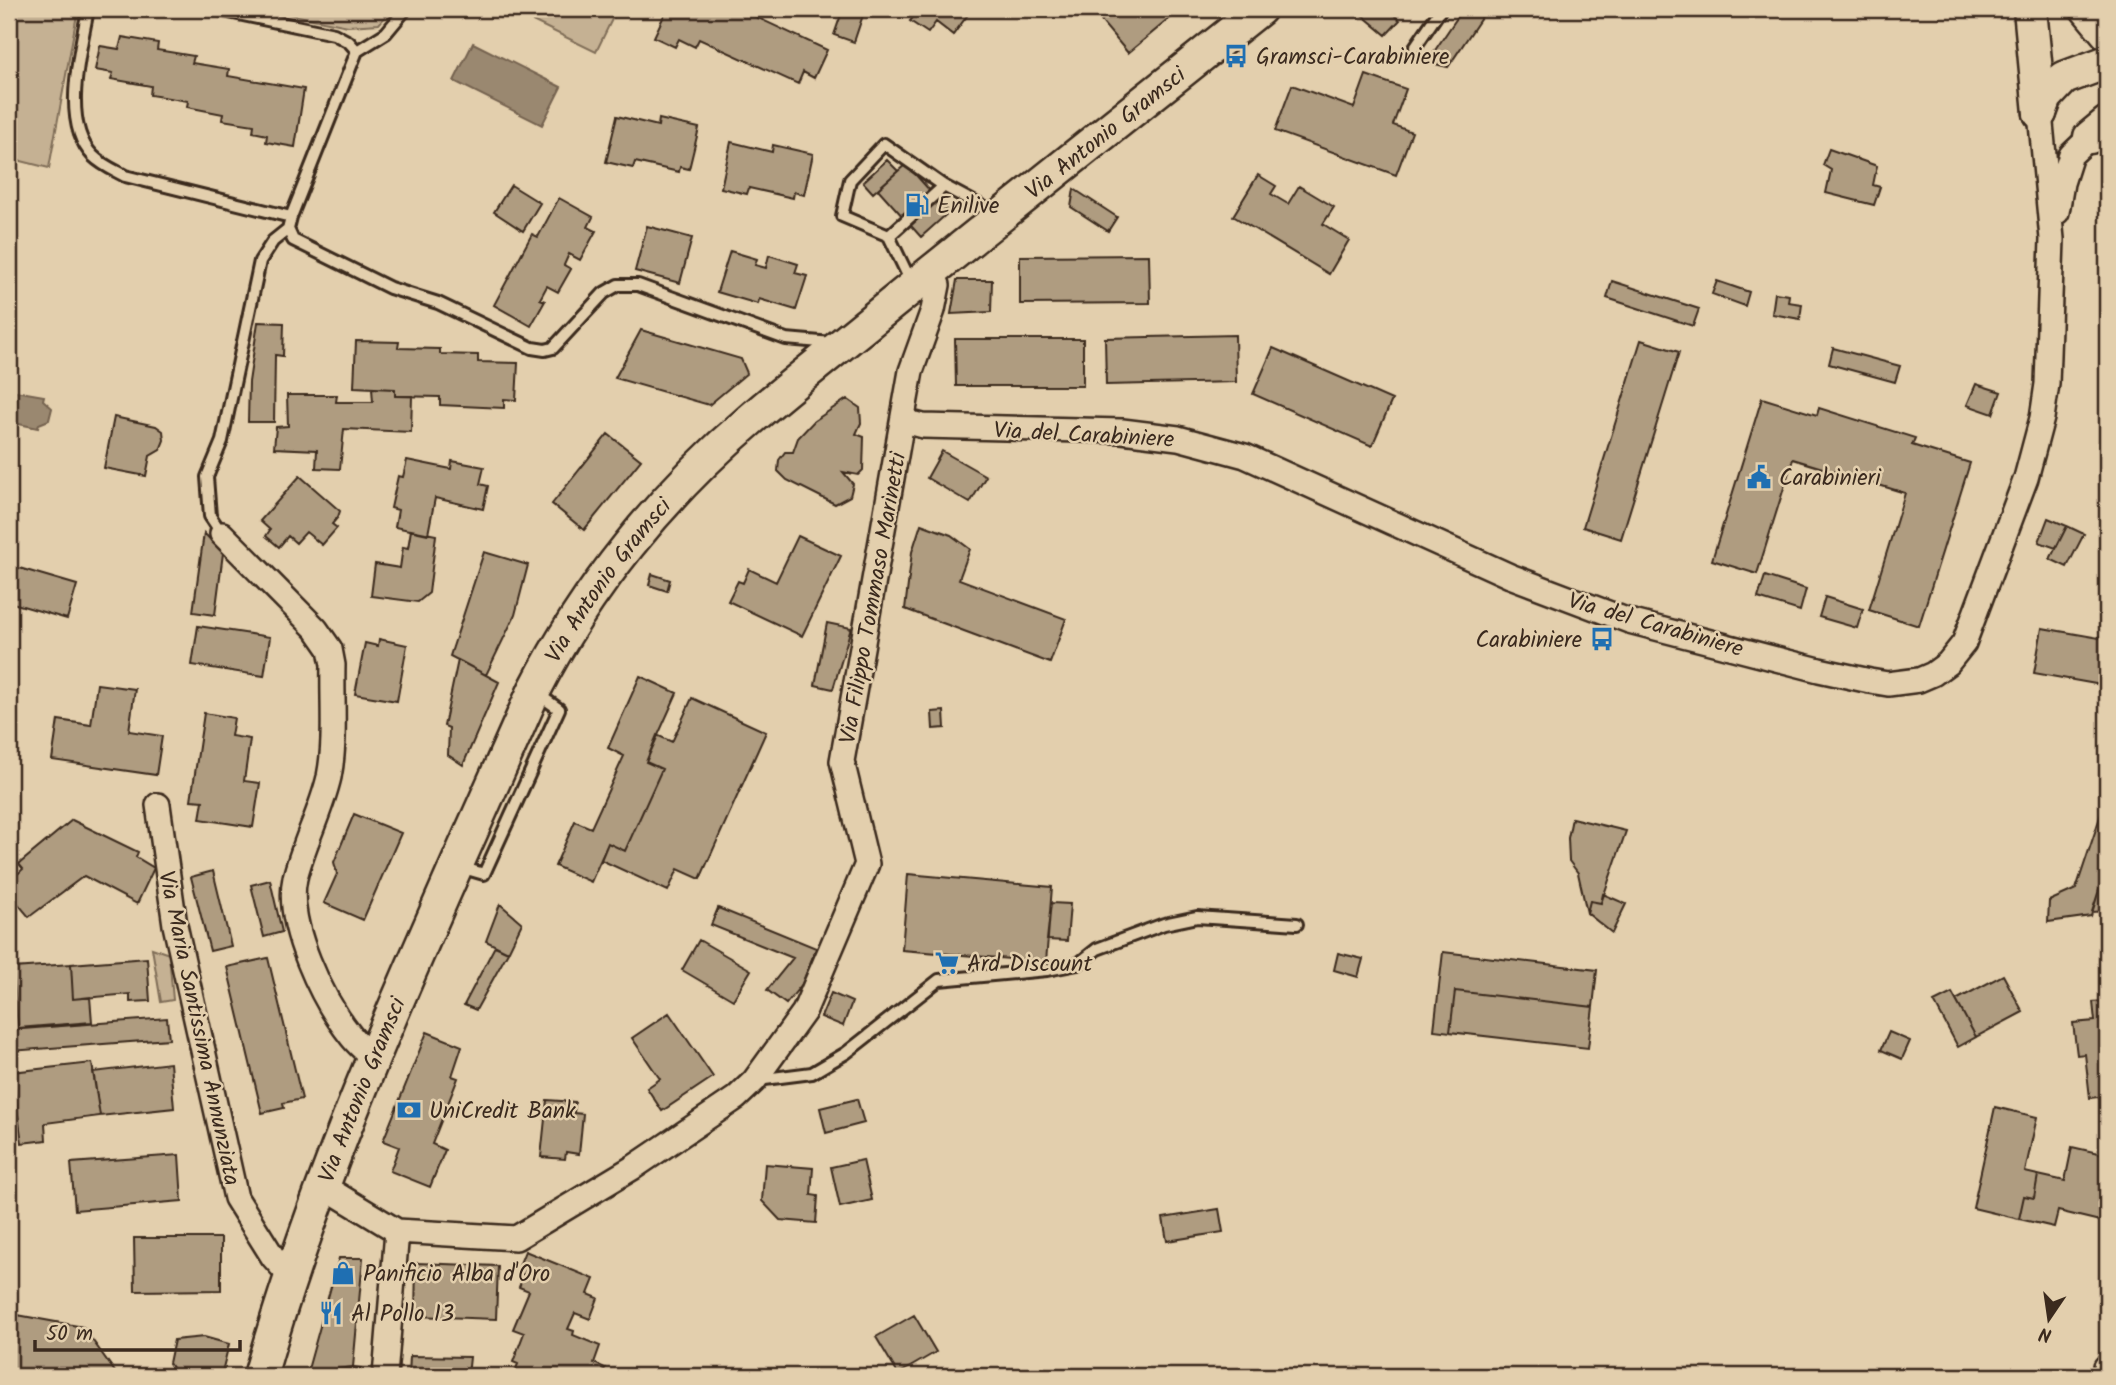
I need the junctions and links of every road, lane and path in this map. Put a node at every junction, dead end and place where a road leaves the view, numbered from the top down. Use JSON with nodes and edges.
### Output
{"nodes":[{"id":1,"x":88,"y":9,"type":"edge"},
{"id":2,"x":214,"y":9,"type":"edge"},
{"id":3,"x":406,"y":9,"type":"edge"},
{"id":4,"x":1260,"y":9,"type":"edge"},
{"id":5,"x":1441,"y":9,"type":"edge"},
{"id":6,"x":2030,"y":9,"type":"edge"},
{"id":7,"x":2087,"y":9,"type":"edge"},
{"id":8,"x":2107,"y":33,"type":"edge"},
{"id":9,"x":1415,"y":47,"type":"dead end"},
{"id":10,"x":357,"y":51,"type":"junction"},
{"id":11,"x":2107,"y":62,"type":"edge"},
{"id":12,"x":2040,"y":113,"type":"junction"},
{"id":13,"x":2099,"y":130,"type":"edge"},
{"id":14,"x":944,"y":186,"type":"junction"},
{"id":15,"x":1001,"y":216,"type":"junction"},
{"id":16,"x":291,"y":217,"type":"junction"},
{"id":17,"x":288,"y":229,"type":"junction"},
{"id":18,"x":890,"y":236,"type":"junction"},
{"id":19,"x":2052,"y":239,"type":"junction"},
{"id":20,"x":923,"y":278,"type":"junction"},
{"id":21,"x":842,"y":344,"type":"junction"},
{"id":22,"x":904,"y":421,"type":"junction"},
{"id":23,"x":222,"y":534,"type":"joint"},
{"id":24,"x":158,"y":805,"type":"dead end"},
{"id":25,"x":1297,"y":924,"type":"dead end"},
{"id":26,"x":373,"y":1059,"type":"junction"},
{"id":27,"x":754,"y":1081,"type":"junction"},
{"id":28,"x":323,"y":1186,"type":"junction"},
{"id":29,"x":397,"y":1231,"type":"junction"},
{"id":30,"x":290,"y":1276,"type":"junction"},
{"id":31,"x":260,"y":1376,"type":"edge"},
{"id":32,"x":385,"y":1376,"type":"edge"}],
"edges":[{"from":1,"to":16,"type":"lane"},
{"from":2,"to":10,"type":"lane"},
{"from":3,"to":10,"type":"lane"},
{"from":4,"to":15,"type":"main road","name":"Via Antonio Gramsci"},
{"from":5,"to":9,"type":"lane"},
{"from":6,"to":12,"type":"main road"},
{"from":7,"to":8,"type":"main road"},
{"from":10,"to":16,"type":"lane"},
{"from":11,"to":12,"type":"main road"},
{"from":12,"to":19,"type":"street"},
{"from":13,"to":19,"type":"street"},
{"from":14,"to":15,"type":"lane"},
{"from":14,"to":18,"type":"lane"},
{"from":14,"to":18,"type":"lane"},
{"from":15,"to":20,"type":"main road","name":"Via Antonio Gramsci"},
{"from":16,"to":17,"type":"lane"},
{"from":17,"to":21,"type":"lane"},
{"from":17,"to":23,"type":"lane"},
{"from":18,"to":20,"type":"lane"},
{"from":19,"to":22,"type":"street","name":"Via del Carabiniere"},
{"from":20,"to":21,"type":"main road","name":"Via Antonio Gramsci"},
{"from":20,"to":22,"type":"street","name":"Via Filippo Tommaso Marinetti"},
{"from":21,"to":26,"type":"main road","name":"Via Antonio Gramsci"},
{"from":22,"to":27,"type":"street","name":"Via Filippo Tommaso Marinetti"},
{"from":23,"to":26,"type":"street"},
{"from":24,"to":30,"type":"street","name":"Via Maria Santissima Annunziata"},
{"from":25,"to":27,"type":"lane"},
{"from":26,"to":28,"type":"main road","name":"Via Antonio Gramsci"},
{"from":27,"to":29,"type":"street","name":"Via Filippo Tommaso Marinetti"},
{"from":28,"to":29,"type":"street","name":"Via Filippo Tommaso Marinetti"},
{"from":28,"to":30,"type":"main road","name":"Via Antonio Gramsci"},
{"from":29,"to":32,"type":"street"},
{"from":30,"to":31,"type":"main road","name":"Via Antonio Gramsci"}]}
